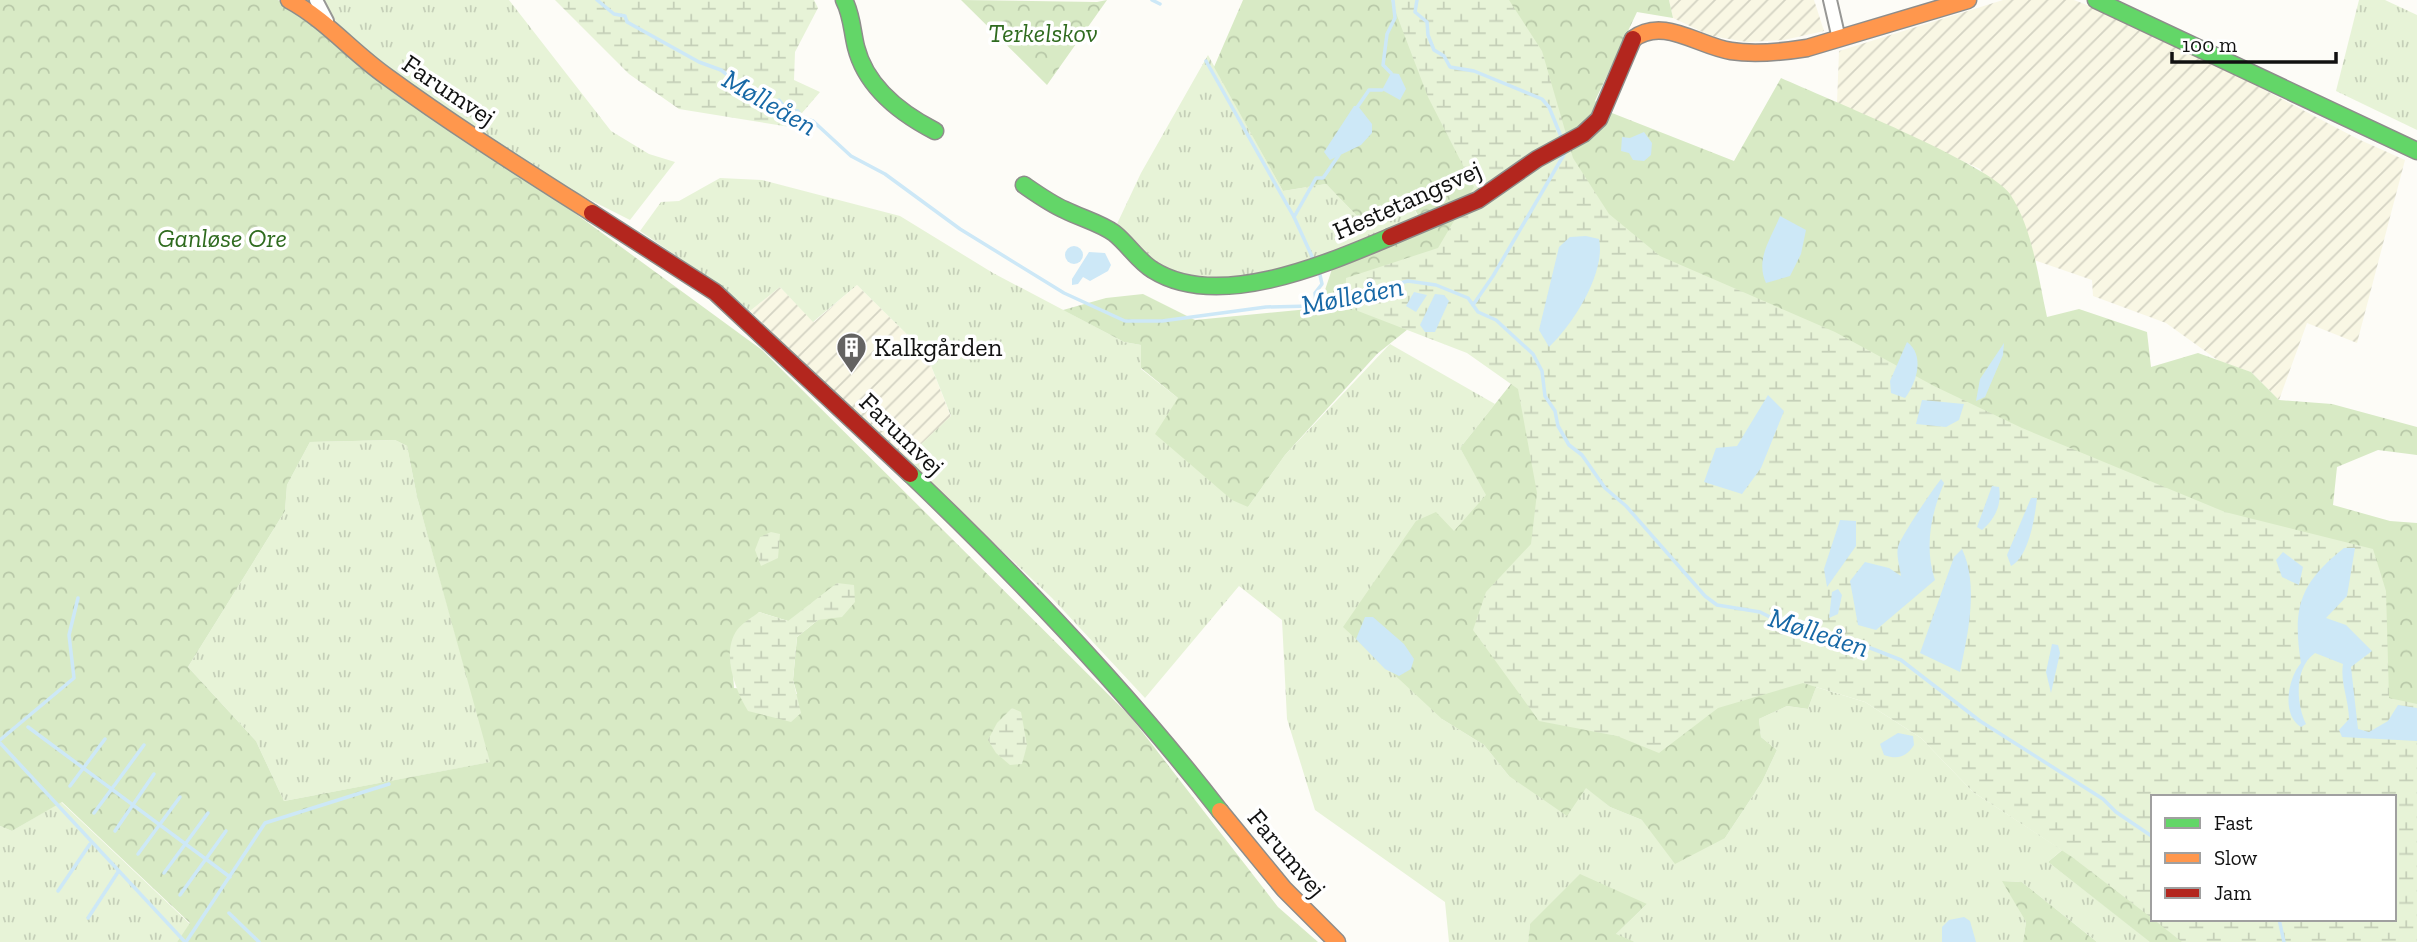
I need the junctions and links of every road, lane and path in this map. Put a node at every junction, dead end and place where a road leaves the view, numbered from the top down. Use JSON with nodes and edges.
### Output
{"nodes":[{"id":1,"x":289,"y":0,"type":"edge"},
{"id":2,"x":316,"y":0,"type":"edge"},
{"id":3,"x":844,"y":0,"type":"edge"},
{"id":4,"x":1830,"y":0,"type":"edge"},
{"id":5,"x":1968,"y":0,"type":"edge"},
{"id":6,"x":2096,"y":0,"type":"edge"},
{"id":7,"x":328,"y":24,"type":"junction"},
{"id":8,"x":1839,"y":39,"type":"junction"},
{"id":9,"x":935,"y":131,"type":"dead end"},
{"id":10,"x":2417,"y":150,"type":"edge"},
{"id":11,"x":1024,"y":185,"type":"dead end"},
{"id":12,"x":1337,"y":942,"type":"edge"}],
"edges":[{"from":1,"to":7,"type":"street","name":"Farumvej"},
{"from":2,"to":7,"type":"street"},
{"from":3,"to":9,"type":"street"},
{"from":4,"to":8,"type":"street"},
{"from":5,"to":8,"type":"street","name":"Hestetangsvej"},
{"from":6,"to":10,"type":"street"},
{"from":7,"to":12,"type":"street","name":"Farumvej"},
{"from":8,"to":11,"type":"street","name":"Hestetangsvej"}]}
